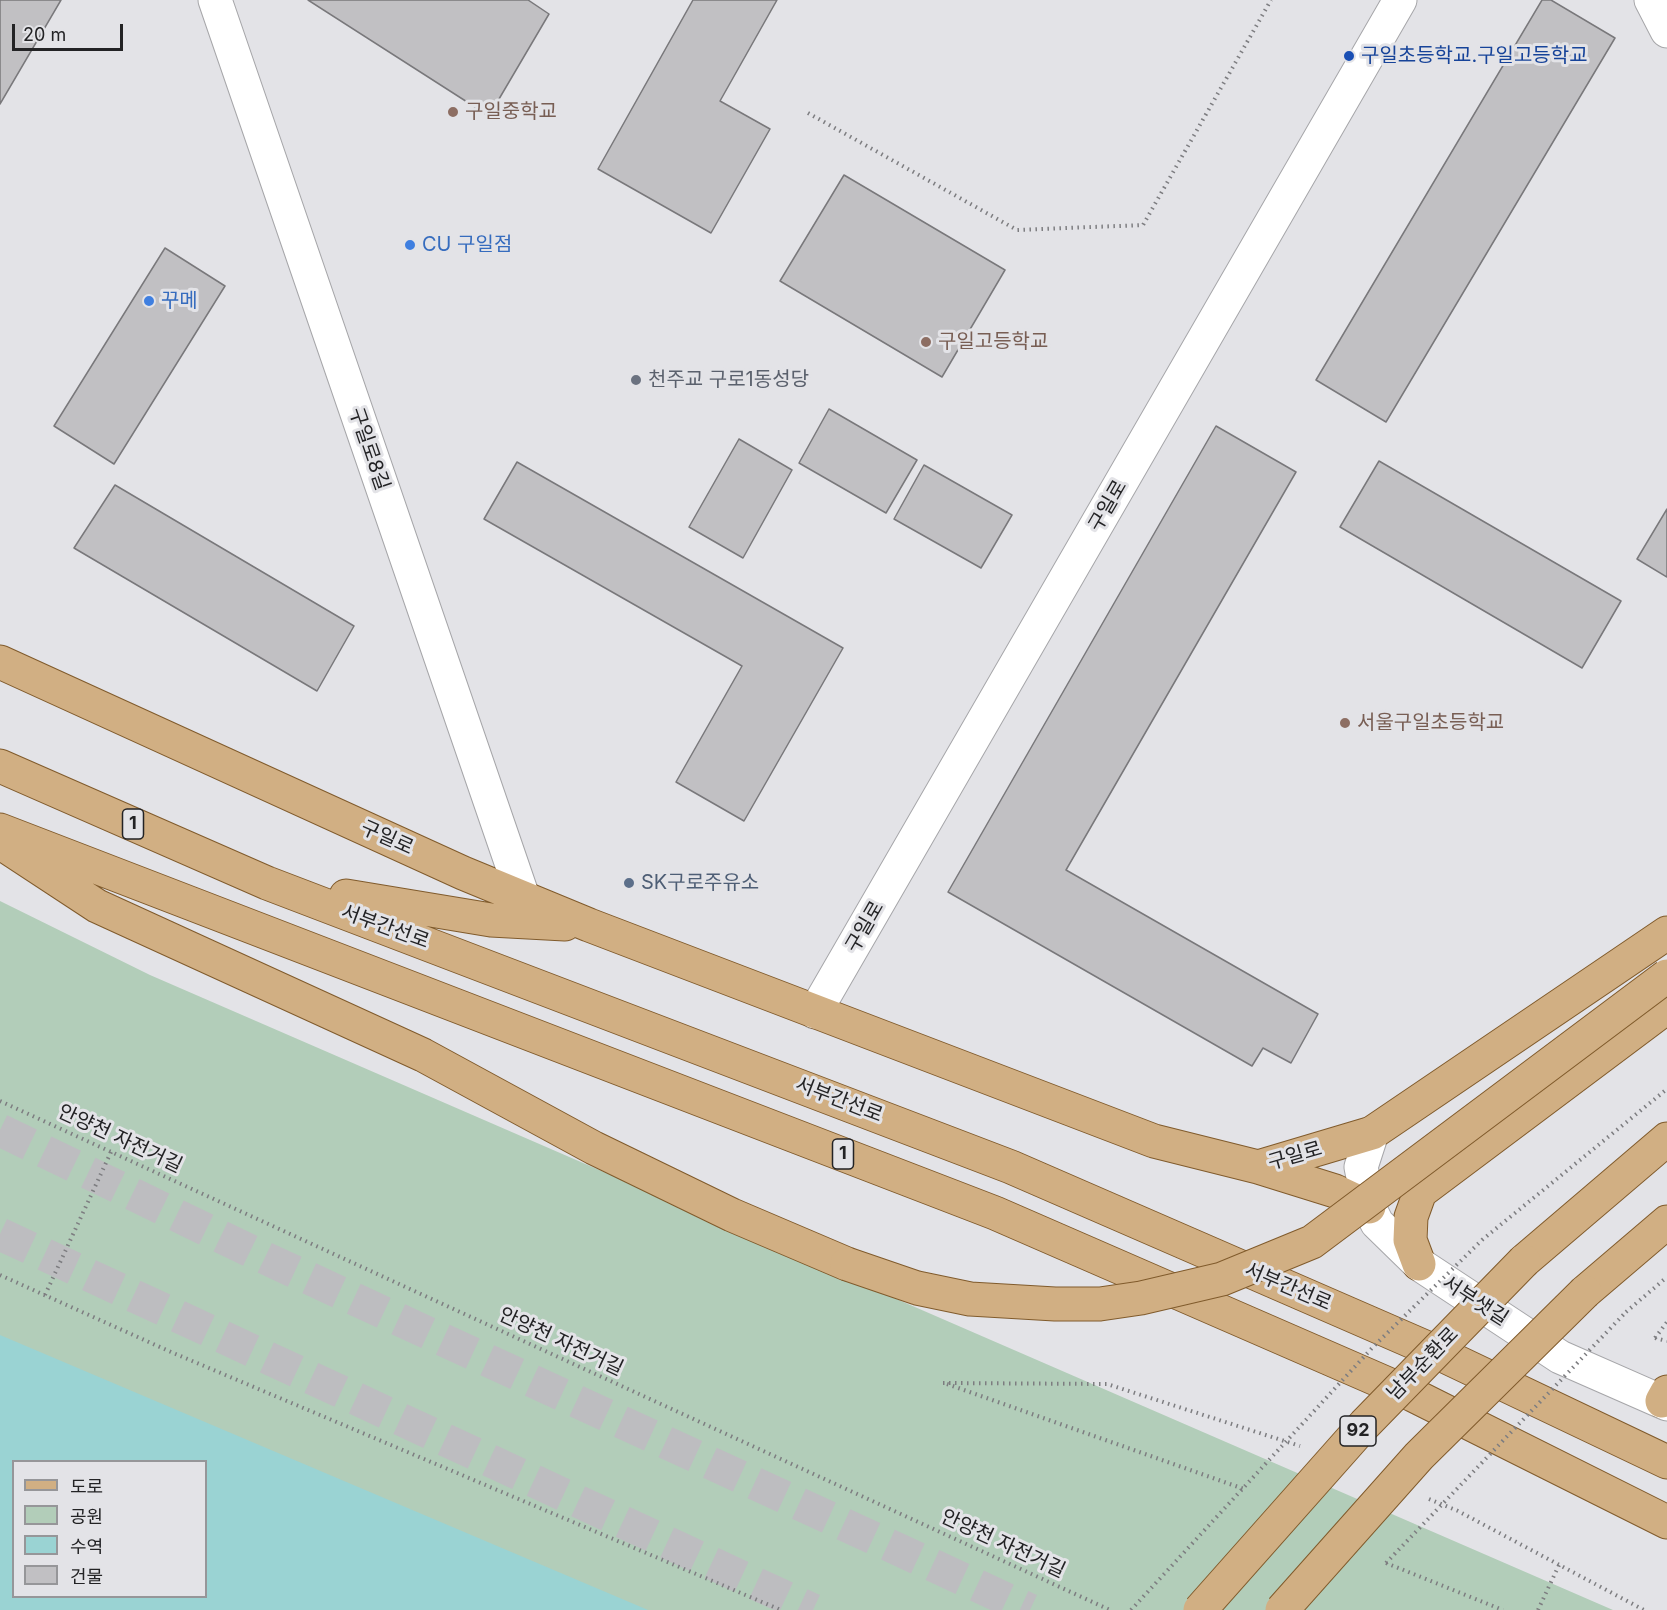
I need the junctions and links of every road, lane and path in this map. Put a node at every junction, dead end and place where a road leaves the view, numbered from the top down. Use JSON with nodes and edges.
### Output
{"nodes":[{"id":1,"x":215,"y":0,"type":"edge"},
{"id":2,"x":1271,"y":0,"type":"edge"},
{"id":3,"x":1400,"y":0,"type":"edge"},
{"id":4,"x":1651,"y":0,"type":"edge"},
{"id":5,"x":1667,"y":31,"type":"edge"},
{"id":6,"x":808,"y":113,"type":"dead end"},
{"id":7,"x":0,"y":662,"type":"edge"},
{"id":8,"x":0,"y":766,"type":"edge"},
{"id":9,"x":0,"y":830,"type":"edge"},
{"id":10,"x":0,"y":843,"type":"edge"},
{"id":11,"x":267,"y":883,"type":"junction"},
{"id":12,"x":524,"y":897,"type":"junction"},
{"id":13,"x":589,"y":925,"type":"junction"},
{"id":14,"x":1667,"y":933,"type":"edge"},
{"id":15,"x":1667,"y":976,"type":"edge"},
{"id":16,"x":1667,"y":1007,"type":"edge"},
{"id":17,"x":815,"y":1012,"type":"junction"},
{"id":18,"x":1667,"y":1089,"type":"edge"},
{"id":19,"x":0,"y":1101,"type":"edge"},
{"id":20,"x":1372,"y":1133,"type":"junction"},
{"id":21,"x":1667,"y":1139,"type":"edge"},
{"id":22,"x":111,"y":1152,"type":"junction"},
{"id":23,"x":1258,"y":1167,"type":"junction"},
{"id":24,"x":1369,"y":1207,"type":"junction"},
{"id":25,"x":1667,"y":1222,"type":"edge"},
{"id":26,"x":1419,"y":1264,"type":"junction"},
{"id":27,"x":0,"y":1275,"type":"edge"},
{"id":28,"x":1667,"y":1277,"type":"edge"},
{"id":29,"x":45,"y":1295,"type":"junction"},
{"id":30,"x":1667,"y":1324,"type":"edge"},
{"id":31,"x":1667,"y":1341,"type":"edge"},
{"id":32,"x":943,"y":1383,"type":"dead end"},
{"id":33,"x":1665,"y":1399,"type":"edge"},
{"id":34,"x":1667,"y":1462,"type":"edge"},
{"id":35,"x":1244,"y":1489,"type":"junction"},
{"id":36,"x":1667,"y":1522,"type":"edge"},
{"id":37,"x":1559,"y":1565,"type":"dead end"},
{"id":38,"x":781,"y":1610,"type":"edge"},
{"id":39,"x":1110,"y":1610,"type":"edge"},
{"id":40,"x":1131,"y":1610,"type":"edge"},
{"id":41,"x":1200,"y":1610,"type":"edge"},
{"id":42,"x":1282,"y":1610,"type":"edge"},
{"id":43,"x":1503,"y":1610,"type":"edge"},
{"id":44,"x":1538,"y":1610,"type":"edge"}],
"edges":[{"from":1,"to":12,"type":"street","name":"구일로8길"},
{"from":2,"to":6,"type":"path"},
{"from":3,"to":17,"type":"street","name":"구일로"},
{"from":4,"to":5,"type":"street"},
{"from":7,"to":12,"type":"main road","name":"구일로"},
{"from":8,"to":11,"type":"main road","name":"서부간선로","number":"1"},
{"from":9,"to":36,"type":"main road","number":"1"},
{"from":10,"to":15,"type":"main road","bridge":true},
{"from":11,"to":13,"type":"main road"},
{"from":11,"to":34,"type":"main road","name":"서부간선로","number":"1"},
{"from":12,"to":13,"type":"main road","name":"구일로"},
{"from":13,"to":17,"type":"main road","name":"구일로"},
{"from":14,"to":20,"type":"main road","name":"구일로"},
{"from":16,"to":26,"type":"main road"},
{"from":17,"to":23,"type":"main road","name":"구일로"},
{"from":18,"to":35,"type":"path","bridge":true},
{"from":19,"to":22,"type":"path","name":"안양천 자전거길"},
{"from":20,"to":23,"type":"main road","name":"구일로"},
{"from":20,"to":24,"type":"street","name":"서부샛길"},
{"from":21,"to":41,"type":"main road","name":"남부순환로","number":"92","bridge":true},
{"from":22,"to":29,"type":"path"},
{"from":22,"to":39,"type":"path","name":"안양천 자전거길"},
{"from":23,"to":24,"type":"main road"},
{"from":24,"to":26,"type":"street","name":"서부샛길"},
{"from":25,"to":42,"type":"main road","bridge":true},
{"from":26,"to":33,"type":"street","name":"서부샛길"},
{"from":27,"to":29,"type":"path"},
{"from":28,"to":43,"type":"path","bridge":true},
{"from":29,"to":38,"type":"path"},
{"from":30,"to":31,"type":"path"},
{"from":32,"to":35,"type":"path"},
{"from":35,"to":40,"type":"path","bridge":true},
{"from":37,"to":44,"type":"path"}]}
